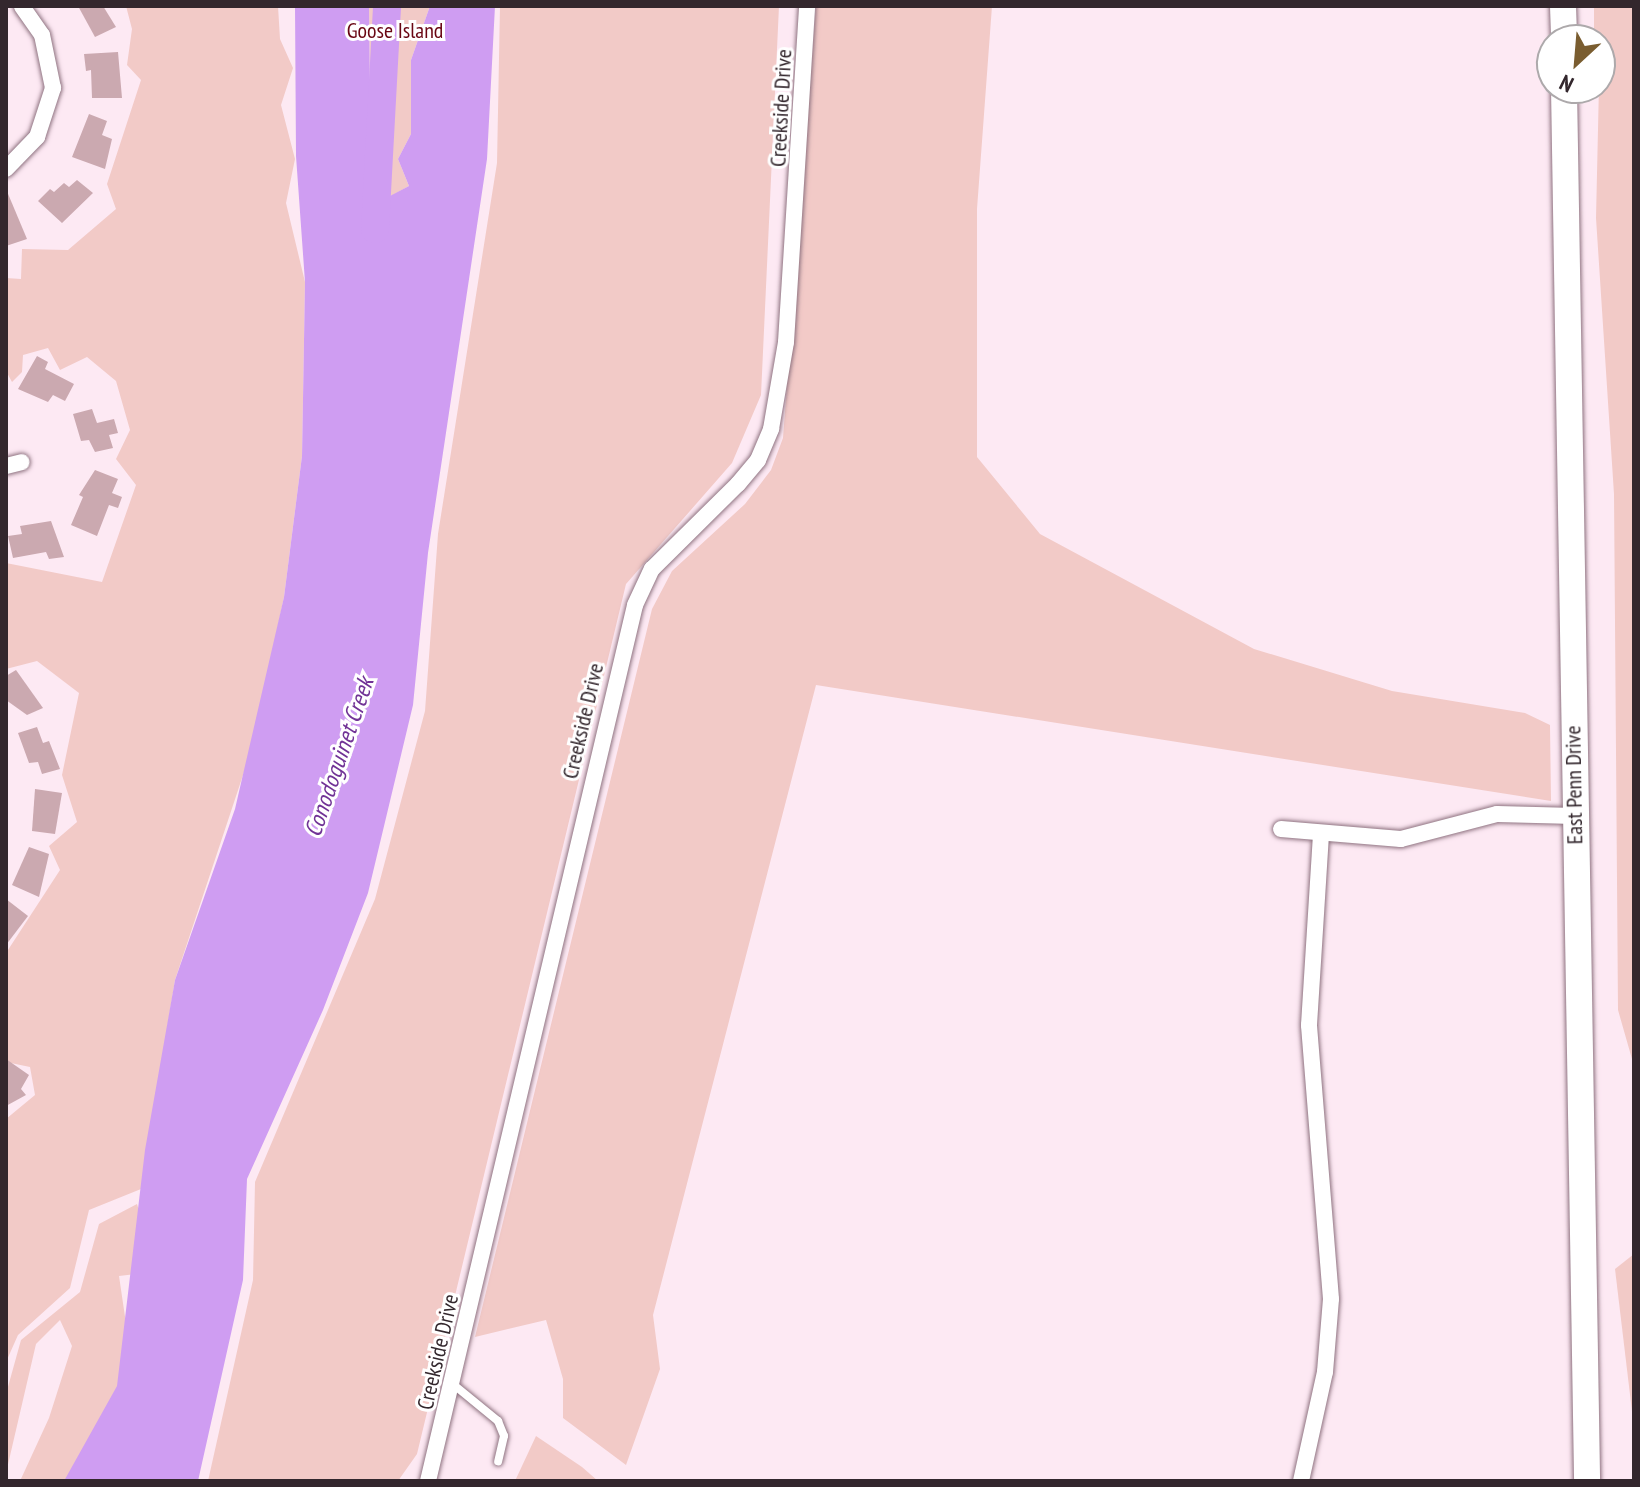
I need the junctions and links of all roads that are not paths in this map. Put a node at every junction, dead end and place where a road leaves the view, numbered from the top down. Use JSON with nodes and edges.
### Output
{"nodes":[{"id":1,"x":22,"y":6,"type":"edge"},
{"id":2,"x":807,"y":6,"type":"edge"},
{"id":3,"x":1564,"y":104,"type":"edge"},
{"id":4,"x":6,"y":169,"type":"edge"},
{"id":5,"x":1575,"y":816,"type":"junction"},
{"id":6,"x":1281,"y":829,"type":"dead end"},
{"id":7,"x":1321,"y":833,"type":"junction"},
{"id":8,"x":454,"y":1385,"type":"junction"},
{"id":9,"x":498,"y":1461,"type":"dead end"},
{"id":10,"x":428,"y":1481,"type":"edge"},
{"id":11,"x":1301,"y":1481,"type":"edge"},
{"id":12,"x":1587,"y":1481,"type":"edge"}],
"edges":[{"from":1,"to":4,"type":"street"},
{"from":2,"to":8,"type":"street","name":"Creekside Drive"},
{"from":3,"to":5,"type":"main road","name":"East Penn Drive"},
{"from":5,"to":7,"type":"street"},
{"from":5,"to":12,"type":"main road","name":"East Penn Drive"},
{"from":6,"to":7,"type":"street"},
{"from":7,"to":11,"type":"street"},
{"from":8,"to":9,"type":"lane"},
{"from":8,"to":10,"type":"street","name":"Creekside Drive"}]}
